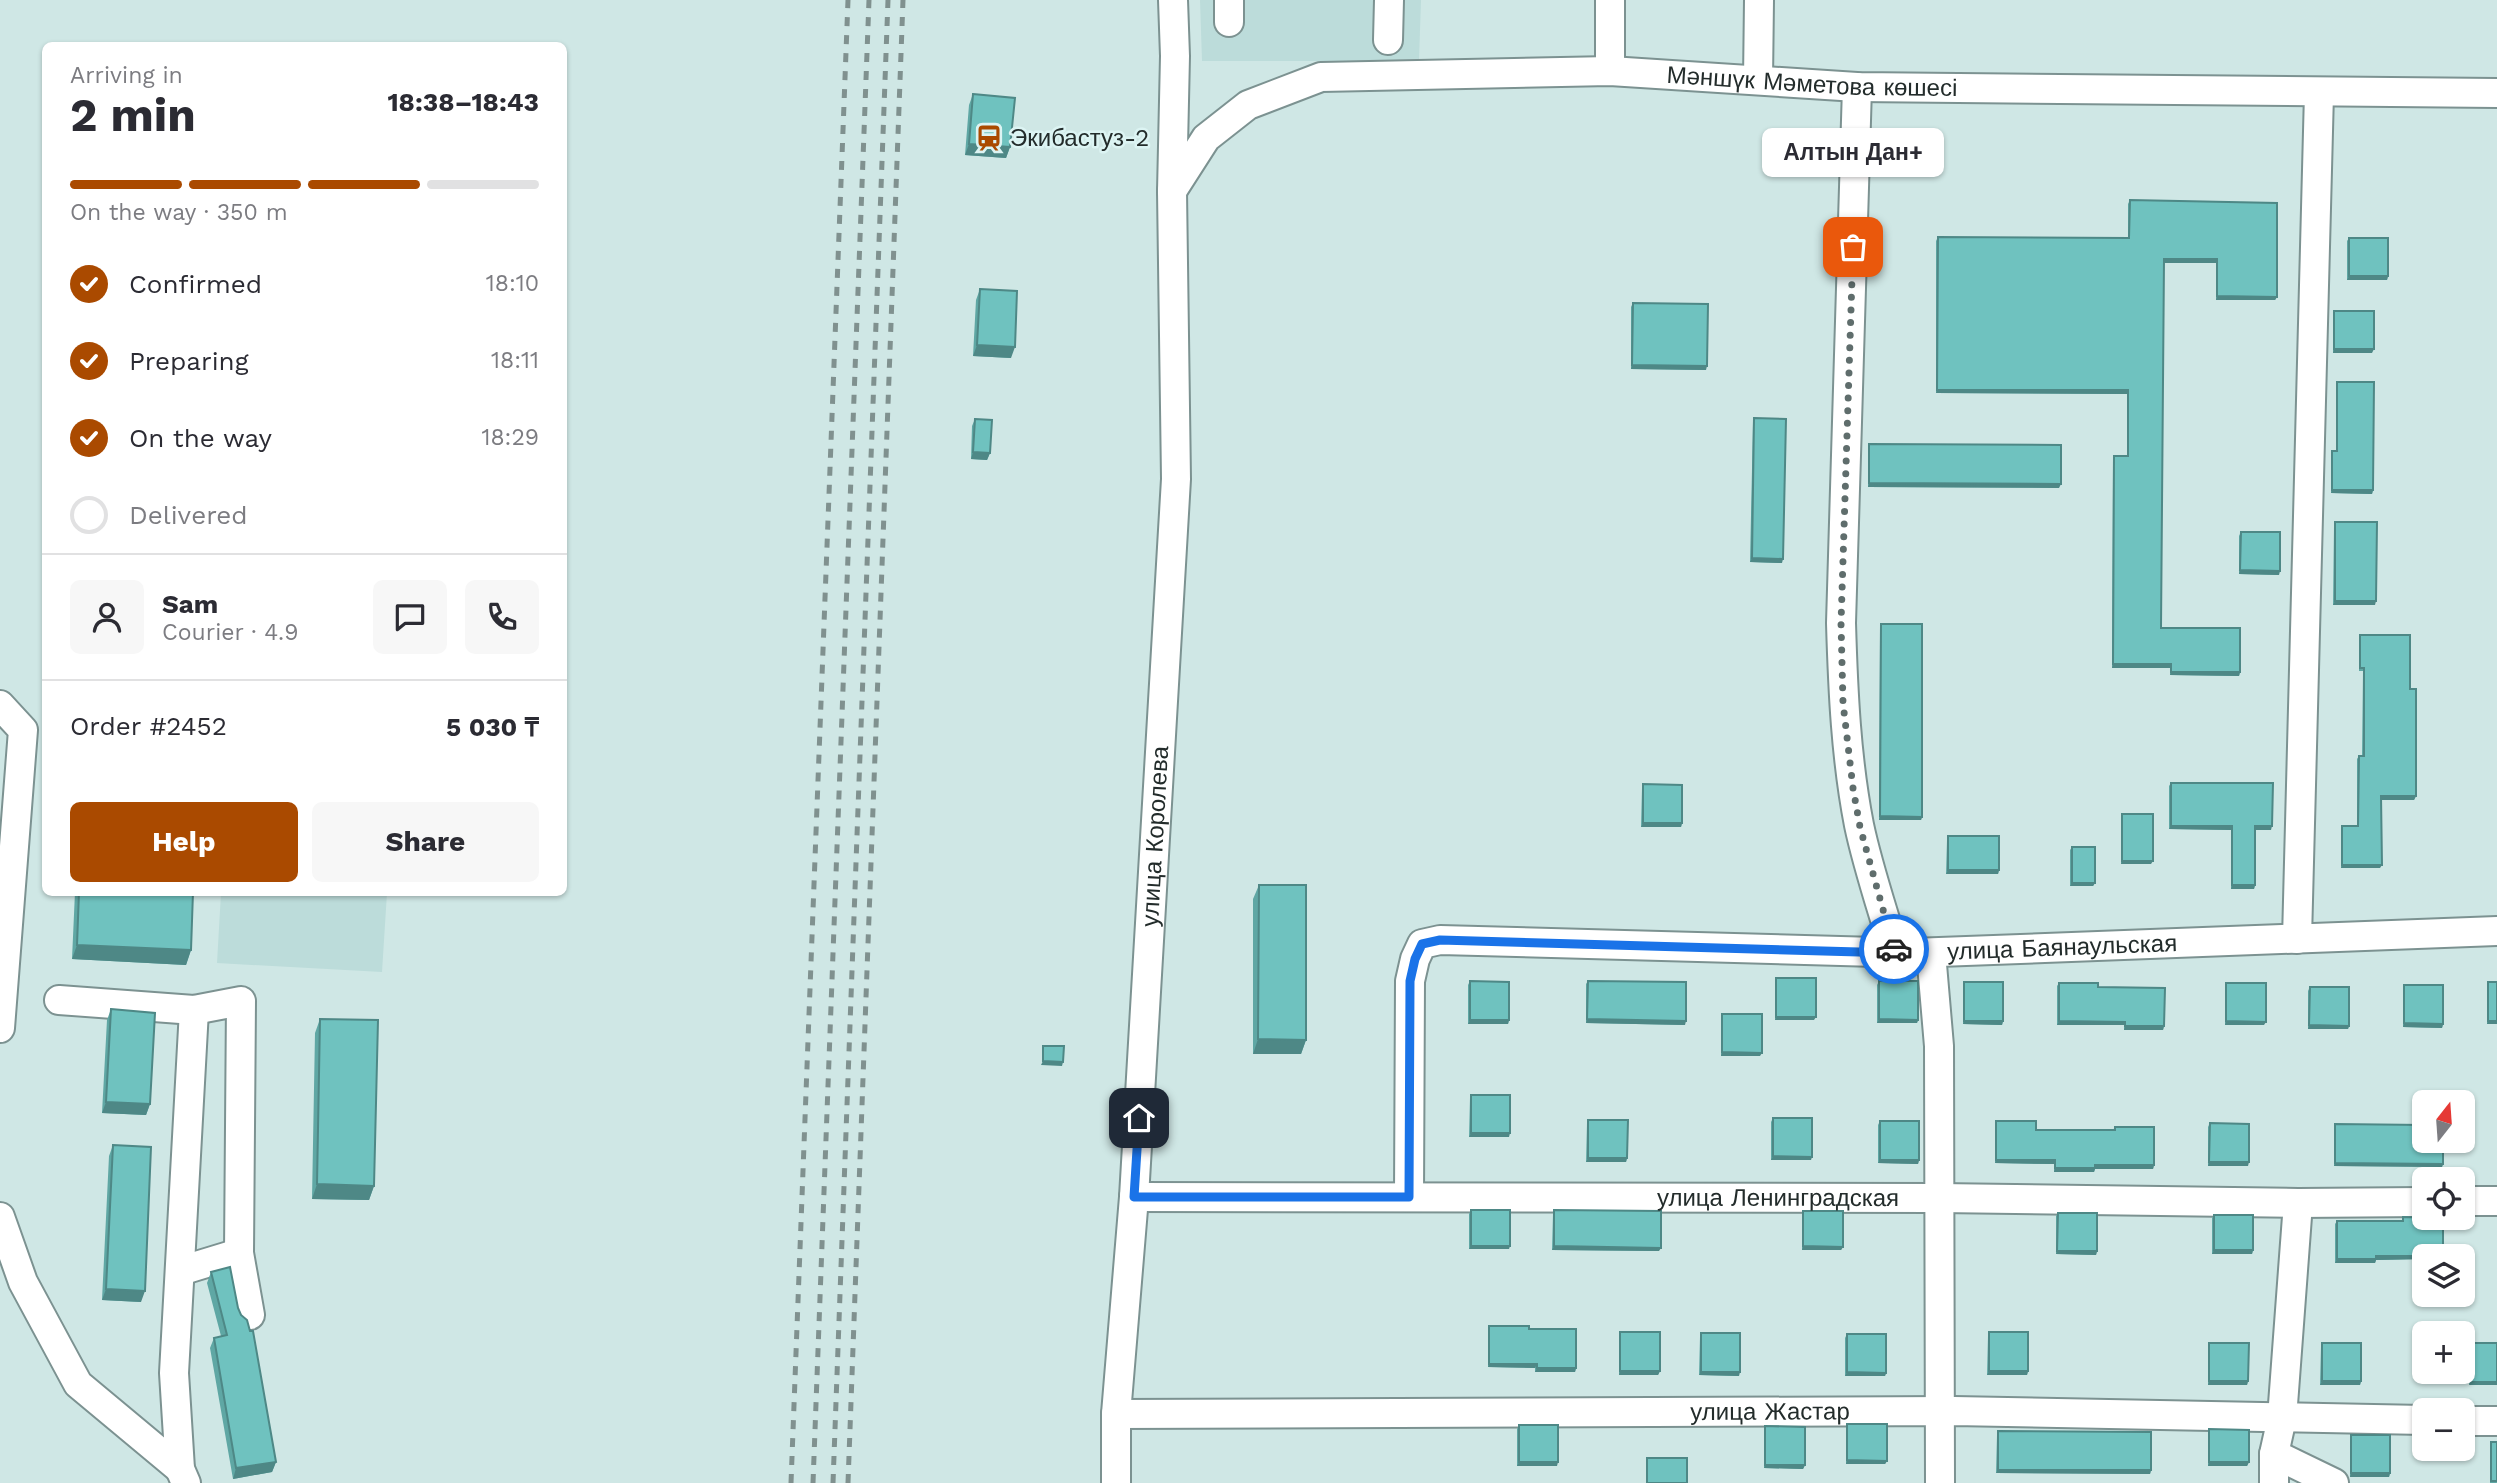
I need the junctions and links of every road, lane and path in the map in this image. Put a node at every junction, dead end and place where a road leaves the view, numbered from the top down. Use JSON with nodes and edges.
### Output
{"nodes":[{"id":1,"x":1173,"y":0,"type":"edge"},
{"id":2,"x":1389,"y":0,"type":"edge"},
{"id":3,"x":1611,"y":0,"type":"edge"},
{"id":4,"x":1759,"y":0,"type":"edge"},
{"id":5,"x":1388,"y":40,"type":"dead end"},
{"id":6,"x":1610,"y":71,"type":"junction"},
{"id":7,"x":1758,"y":80,"type":"junction"},
{"id":8,"x":1857,"y":87,"type":"junction"},
{"id":9,"x":2319,"y":93,"type":"junction"},
{"id":10,"x":2497,"y":93,"type":"edge"},
{"id":11,"x":1172,"y":191,"type":"junction"},
{"id":12,"x":0,"y":705,"type":"edge"},
{"id":13,"x":2497,"y":931,"type":"edge"},
{"id":14,"x":2297,"y":939,"type":"junction"},
{"id":15,"x":1895,"y":953,"type":"junction"},
{"id":16,"x":1931,"y":953,"type":"junction"},
{"id":17,"x":59,"y":1000,"type":"dead end"},
{"id":18,"x":194,"y":1010,"type":"junction"},
{"id":19,"x":0,"y":1028,"type":"edge"},
{"id":20,"x":1134,"y":1197,"type":"junction"},
{"id":21,"x":1409,"y":1197,"type":"junction"},
{"id":22,"x":1939,"y":1198,"type":"junction"},
{"id":23,"x":2497,"y":1201,"type":"edge"},
{"id":24,"x":2412,"y":1202,"type":"edge"},
{"id":25,"x":2475,"y":1202,"type":"edge"},
{"id":26,"x":2298,"y":1203,"type":"junction"},
{"id":27,"x":0,"y":1217,"type":"edge"},
{"id":28,"x":239,"y":1253,"type":"junction"},
{"id":29,"x":180,"y":1271,"type":"junction"},
{"id":30,"x":250,"y":1315,"type":"dead end"},
{"id":31,"x":1939,"y":1411,"type":"junction"},
{"id":32,"x":1116,"y":1414,"type":"junction"},
{"id":33,"x":2282,"y":1418,"type":"junction"},
{"id":34,"x":2412,"y":1420,"type":"edge"},
{"id":35,"x":2475,"y":1421,"type":"edge"},
{"id":36,"x":2497,"y":1421,"type":"edge"},
{"id":37,"x":2274,"y":1454,"type":"junction"},
{"id":38,"x":183,"y":1476,"type":"edge"},
{"id":39,"x":1116,"y":1483,"type":"edge"},
{"id":40,"x":1940,"y":1483,"type":"edge"},
{"id":41,"x":2274,"y":1483,"type":"edge"},
{"id":42,"x":2334,"y":1483,"type":"edge"}],
"edges":[{"from":1,"to":11,"type":"street","name":"улица Королева"},
{"from":2,"to":5,"type":"street"},
{"from":3,"to":6,"type":"street"},
{"from":4,"to":7,"type":"street"},
{"from":6,"to":7,"type":"street","name":"Мәншүк Мәметова көшесі"},
{"from":6,"to":11,"type":"street","name":"Мәншүк Мәметова көшесі"},
{"from":7,"to":8,"type":"street","name":"Мәншүк Мәметова көшесі"},
{"from":8,"to":9,"type":"street","name":"Мәншүк Мәметова көшесі"},
{"from":8,"to":15,"type":"street"},
{"from":9,"to":10,"type":"street","name":"Мәншүк Мәметова көшесі"},
{"from":9,"to":14,"type":"street"},
{"from":11,"to":20,"type":"street","name":"улица Королева"},
{"from":12,"to":19,"type":"street"},
{"from":13,"to":14,"type":"street","name":"улица Баянаульская"},
{"from":14,"to":16,"type":"street","name":"улица Баянаульская"},
{"from":15,"to":16,"type":"street","name":"улица Баянаульская"},
{"from":15,"to":21,"type":"street","name":"улица Баянаульская"},
{"from":16,"to":22,"type":"street"},
{"from":17,"to":18,"type":"street"},
{"from":18,"to":28,"type":"street"},
{"from":18,"to":29,"type":"street"},
{"from":20,"to":21,"type":"street","name":"улица Ленинградская"},
{"from":20,"to":32,"type":"street","name":"улица Королева"},
{"from":21,"to":22,"type":"street","name":"улица Ленинградская"},
{"from":22,"to":26,"type":"street","name":"улица Ленинградская"},
{"from":22,"to":31,"type":"street"},
{"from":23,"to":25,"type":"street"},
{"from":24,"to":26,"type":"street","name":"улица Ленинградская"},
{"from":26,"to":33,"type":"street"},
{"from":27,"to":38,"type":"street"},
{"from":28,"to":29,"type":"street"},
{"from":28,"to":30,"type":"street"},
{"from":29,"to":38,"type":"street"},
{"from":31,"to":32,"type":"street","name":"улица Жастар"},
{"from":31,"to":33,"type":"street","name":"улица Жастар"},
{"from":31,"to":40,"type":"street"},
{"from":32,"to":39,"type":"street","name":"улица Королева"},
{"from":33,"to":34,"type":"street","name":"улица Жастар"},
{"from":33,"to":37,"type":"street"},
{"from":35,"to":36,"type":"street"},
{"from":37,"to":41,"type":"street"},
{"from":37,"to":42,"type":"street"}]}
